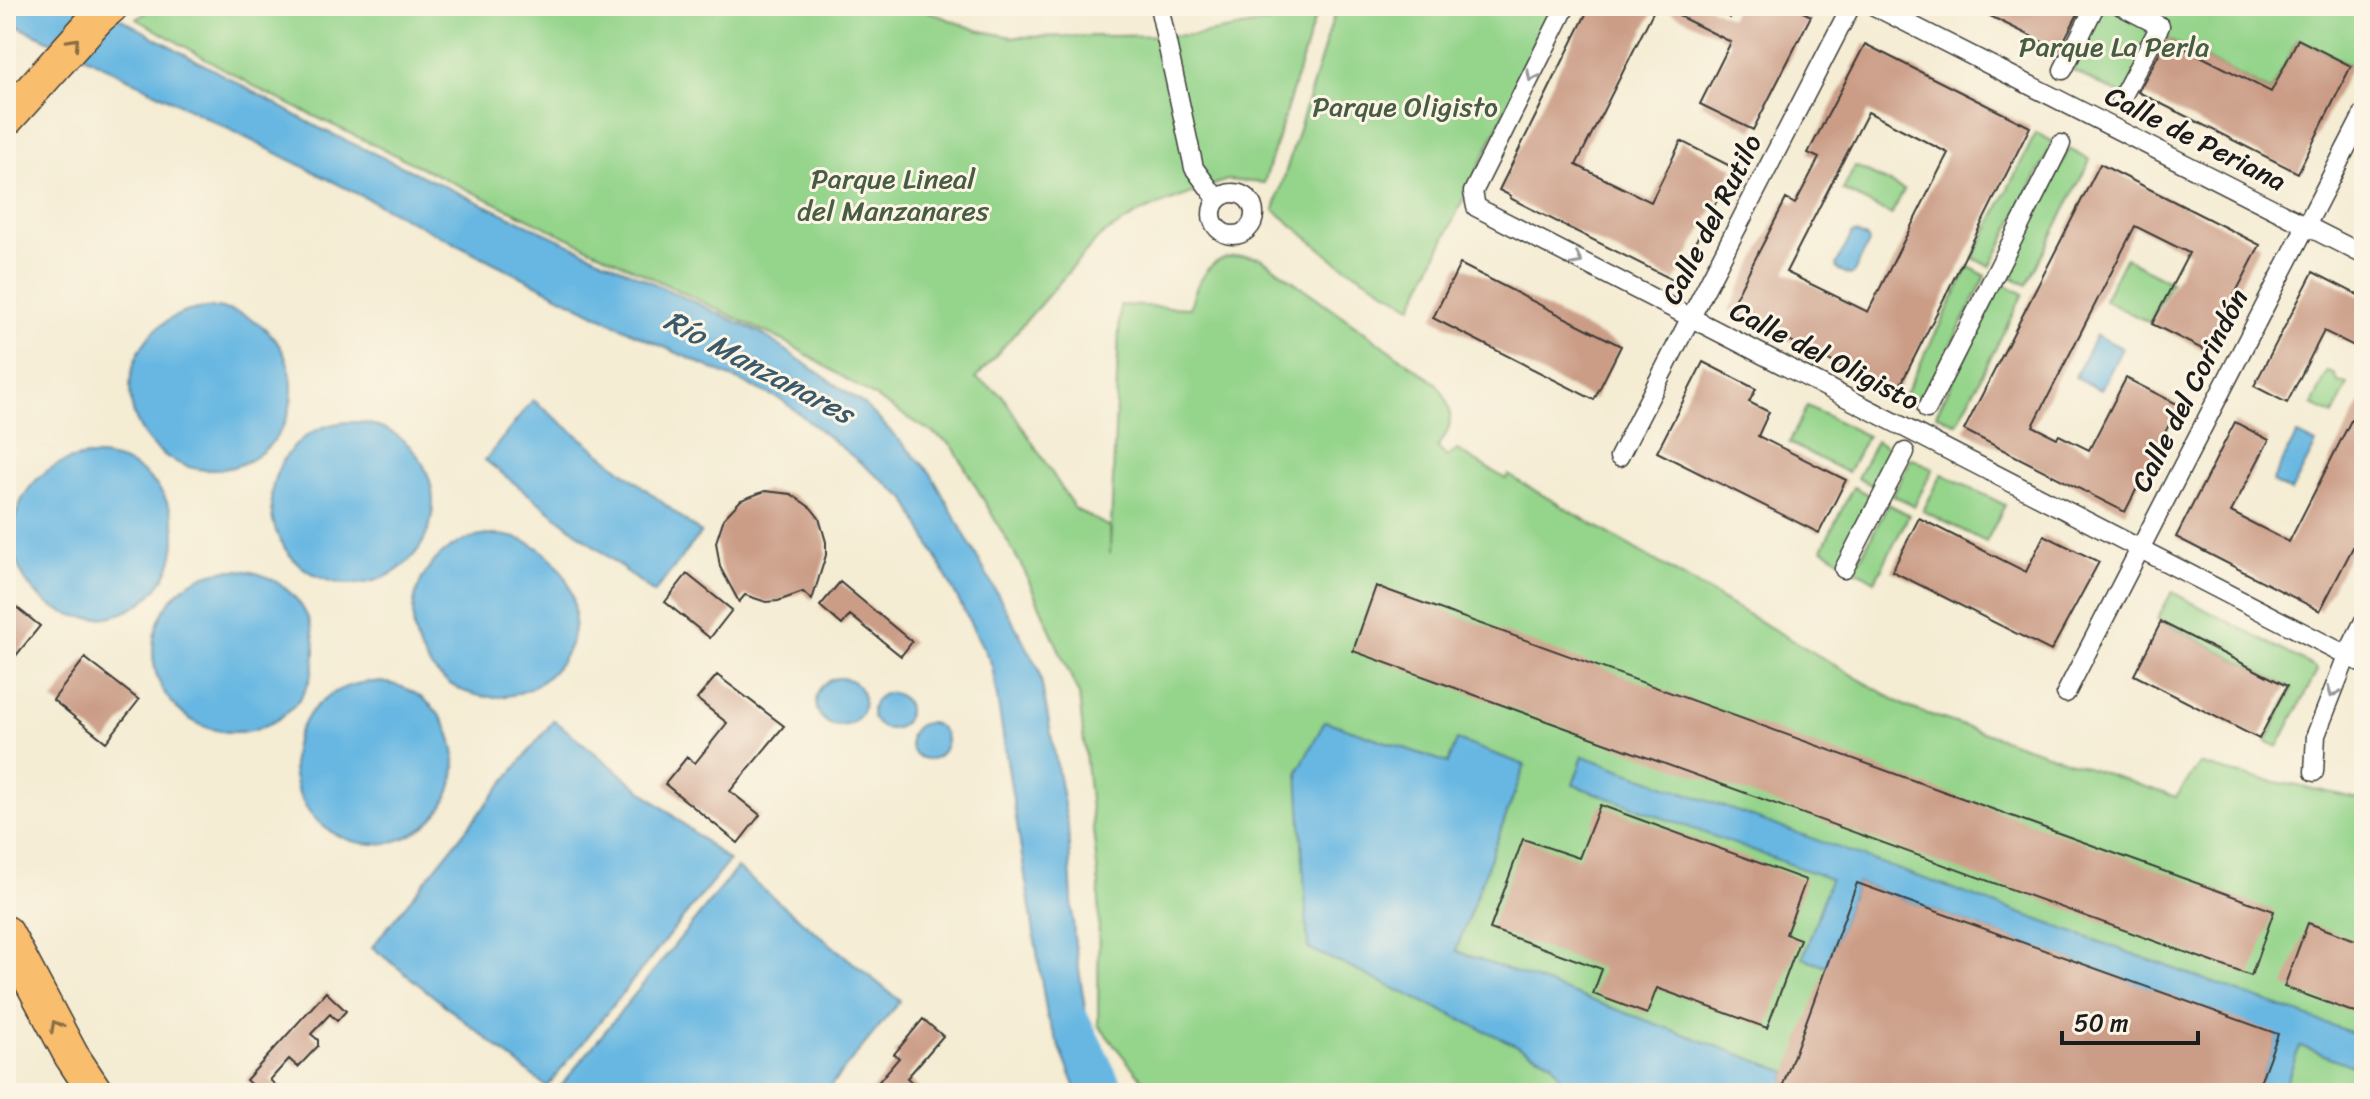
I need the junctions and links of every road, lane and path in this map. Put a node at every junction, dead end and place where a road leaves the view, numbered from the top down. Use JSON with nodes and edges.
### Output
{"nodes":[{"id":1,"x":111,"y":6,"type":"edge"},
{"id":2,"x":1159,"y":6,"type":"edge"},
{"id":3,"x":1566,"y":6,"type":"edge"},
{"id":4,"x":1851,"y":6,"type":"edge"},
{"id":5,"x":1874,"y":6,"type":"edge"},
{"id":6,"x":2095,"y":6,"type":"edge"},
{"id":7,"x":2129,"y":8,"type":"edge"},
{"id":8,"x":2063,"y":70,"type":"dead end"},
{"id":9,"x":2121,"y":99,"type":"dead end"},
{"id":10,"x":2364,"y":113,"type":"edge"},
{"id":11,"x":6,"y":119,"type":"edge"},
{"id":12,"x":2061,"y":144,"type":"dead end"},
{"id":13,"x":1217,"y":199,"type":"dead end"},
{"id":14,"x":2305,"y":225,"type":"junction"},
{"id":15,"x":2364,"y":255,"type":"edge"},
{"id":16,"x":1692,"y":319,"type":"junction"},
{"id":17,"x":1927,"y":409,"type":"dead end"},
{"id":18,"x":1905,"y":452,"type":"dead end"},
{"id":19,"x":1619,"y":457,"type":"dead end"},
{"id":20,"x":2140,"y":548,"type":"junction"},
{"id":21,"x":1844,"y":569,"type":"dead end"},
{"id":22,"x":2364,"y":621,"type":"edge"},
{"id":23,"x":2356,"y":658,"type":"edge"},
{"id":24,"x":2066,"y":693,"type":"dead end"},
{"id":25,"x":2314,"y":772,"type":"dead end"},
{"id":26,"x":6,"y":933,"type":"edge"},
{"id":27,"x":96,"y":1093,"type":"edge"}],
"edges":[{"from":11,"to":1,"type":"highway","one_way":true},
{"from":2,"to":13,"type":"street"},
{"from":3,"to":16,"type":"street","name":"Calle del Oligisto","one_way":true},
{"from":4,"to":16,"type":"street","name":"Calle del Rutilo"},
{"from":5,"to":14,"type":"street","name":"Calle de Periana"},
{"from":6,"to":8,"type":"street"},
{"from":7,"to":9,"type":"street"},
{"from":10,"to":14,"type":"street","name":"Calle del Corindón"},
{"from":12,"to":17,"type":"street"},
{"from":14,"to":15,"type":"street","name":"Calle de Periana"},
{"from":14,"to":20,"type":"street","name":"Calle del Corindón"},
{"from":16,"to":19,"type":"street","name":"Calle del Rutilo"},
{"from":16,"to":20,"type":"street","name":"Calle del Oligisto"},
{"from":18,"to":21,"type":"street"},
{"from":20,"to":23,"type":"street","name":"Calle del Oligisto"},
{"from":20,"to":24,"type":"street","name":"Calle del Corindón"},
{"from":22,"to":23,"type":"street"},
{"from":23,"to":25,"type":"street","one_way":true},
{"from":27,"to":26,"type":"highway","one_way":true}]}
